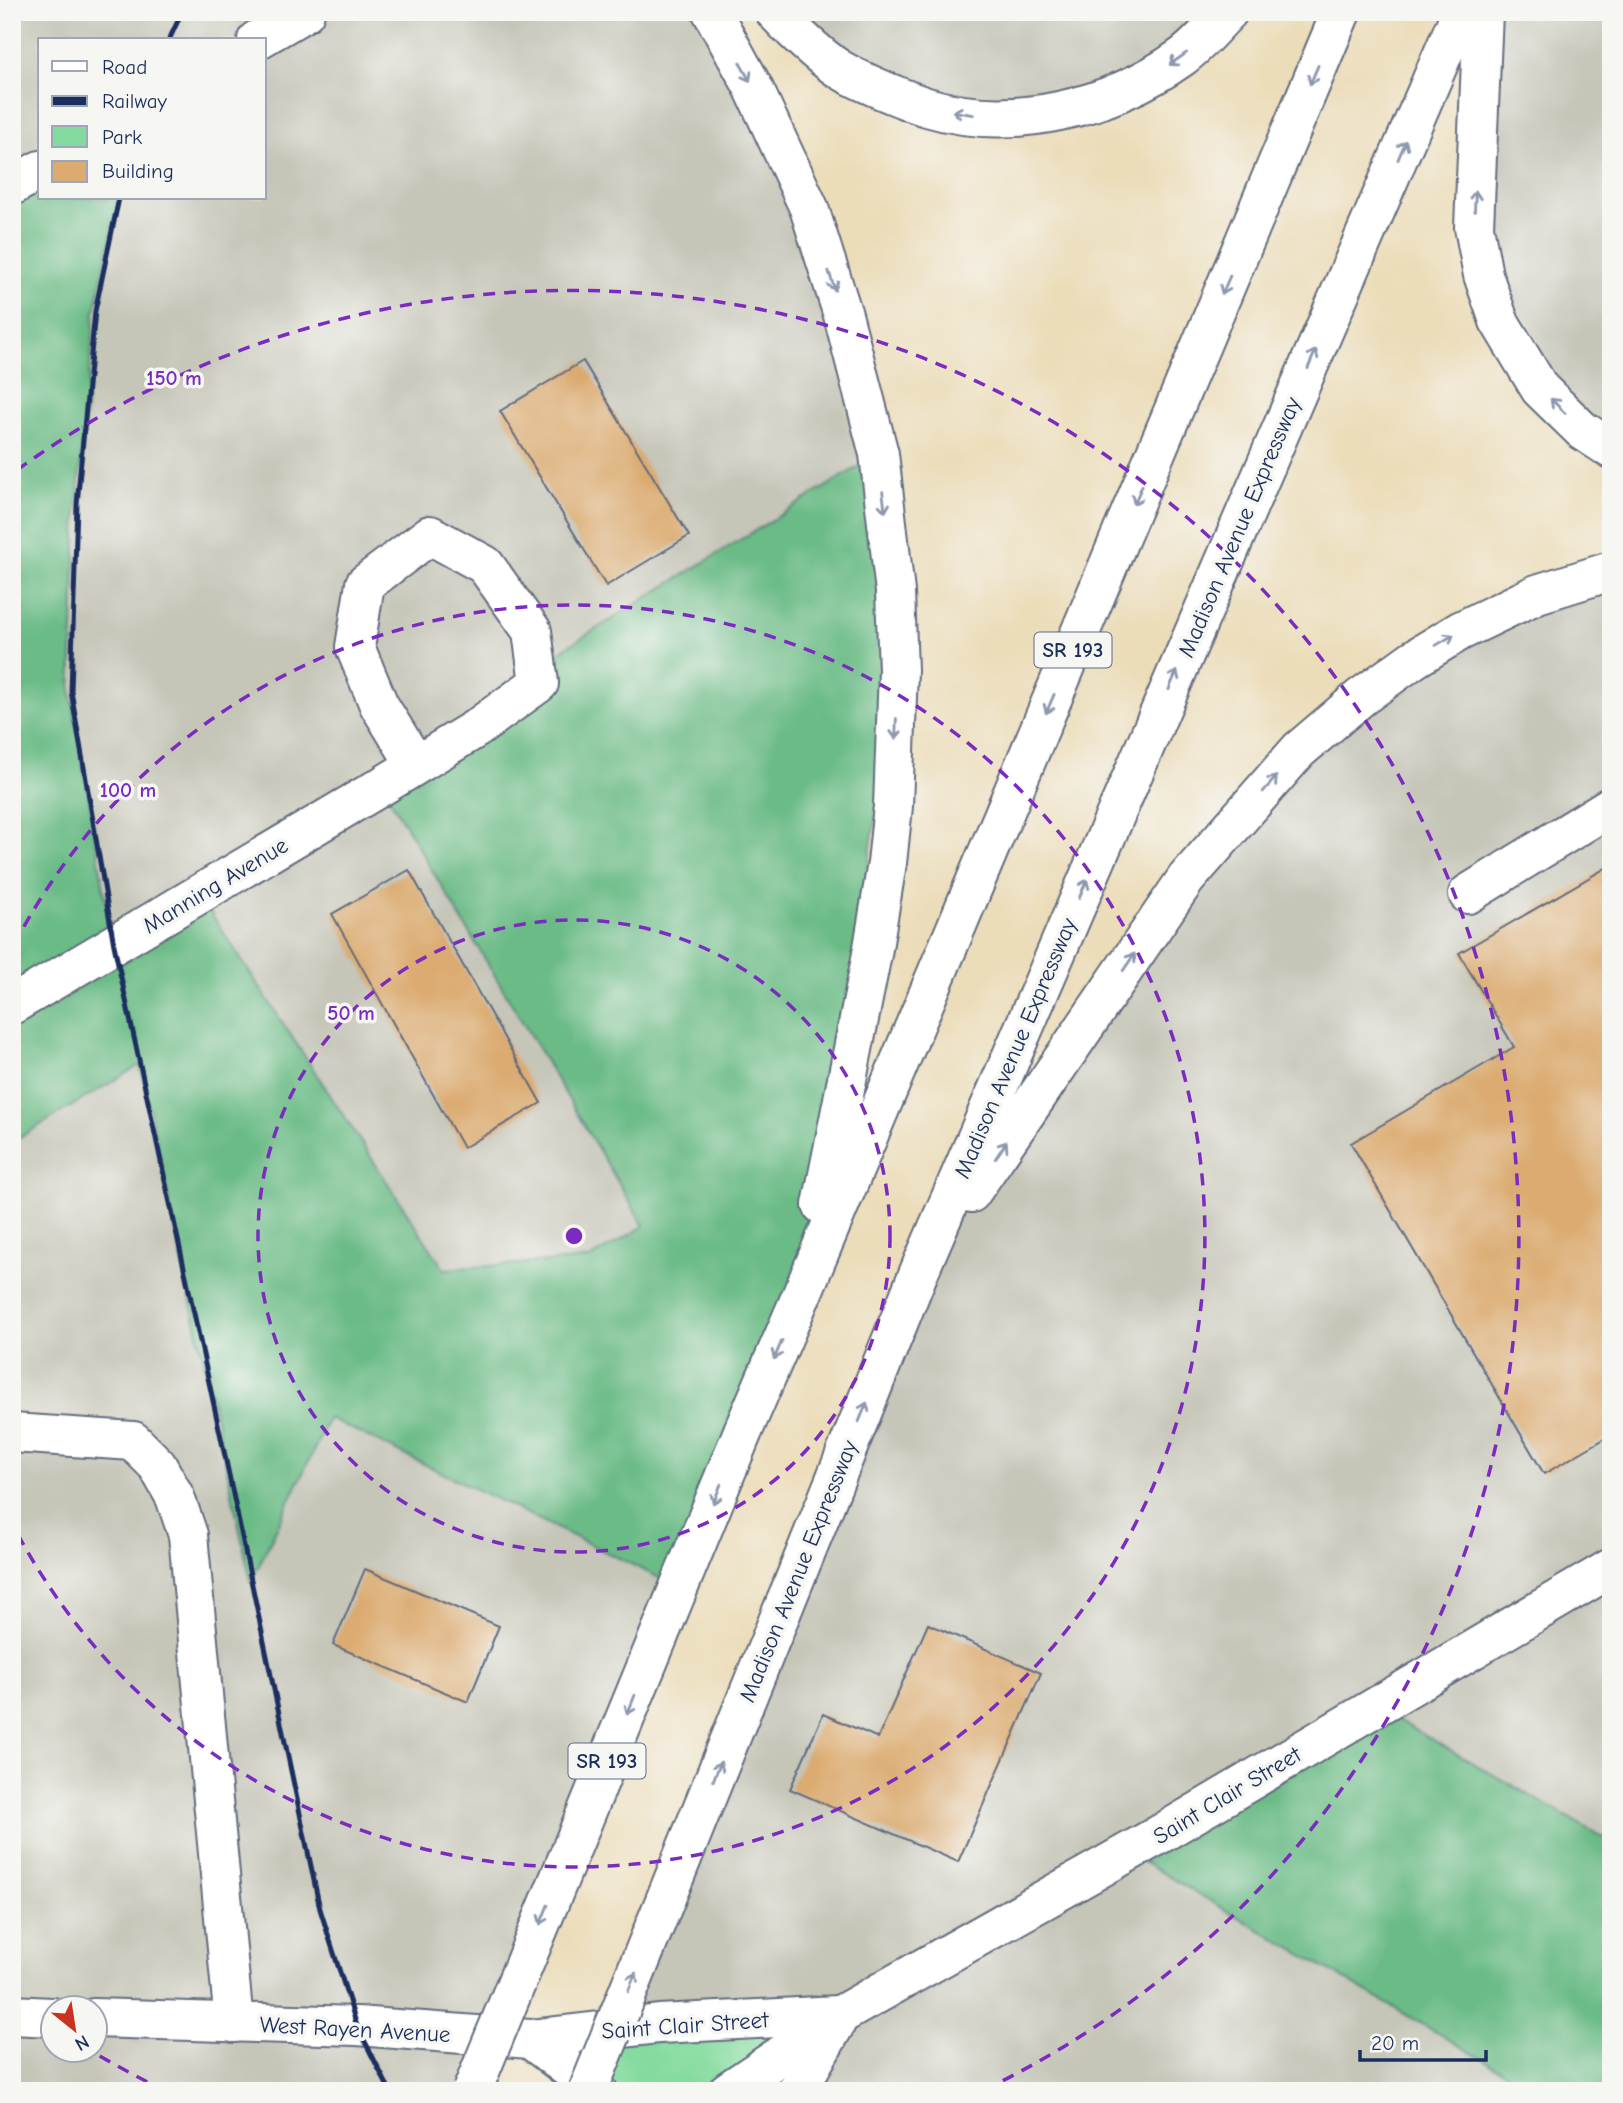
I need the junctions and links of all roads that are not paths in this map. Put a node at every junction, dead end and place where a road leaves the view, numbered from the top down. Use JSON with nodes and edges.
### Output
{"nodes":[{"id":1,"x":304,"y":12,"type":"edge"},
{"id":2,"x":712,"y":12,"type":"edge"},
{"id":3,"x":775,"y":12,"type":"edge"},
{"id":4,"x":1228,"y":12,"type":"edge"},
{"id":5,"x":1341,"y":12,"type":"edge"},
{"id":6,"x":1461,"y":12,"type":"edge"},
{"id":7,"x":1483,"y":12,"type":"edge"},
{"id":8,"x":260,"y":38,"type":"edge"},
{"id":9,"x":38,"y":171,"type":"edge"},
{"id":10,"x":12,"y":186,"type":"edge"},
{"id":11,"x":1611,"y":449,"type":"edge"},
{"id":12,"x":1611,"y":571,"type":"edge"},
{"id":13,"x":416,"y":765,"type":"junction"},
{"id":14,"x":1611,"y":806,"type":"edge"},
{"id":15,"x":1468,"y":894,"type":"dead end"},
{"id":16,"x":12,"y":1004,"type":"edge"},
{"id":17,"x":921,"y":1267,"type":"junction"},
{"id":18,"x":805,"y":1287,"type":"junction"},
{"id":19,"x":12,"y":1433,"type":"edge"},
{"id":20,"x":1611,"y":1568,"type":"edge"},
{"id":21,"x":12,"y":2015,"type":"edge"},
{"id":22,"x":840,"y":2015,"type":"junction"},
{"id":23,"x":38,"y":2016,"type":"edge"},
{"id":24,"x":108,"y":2018,"type":"edge"},
{"id":25,"x":234,"y":2023,"type":"junction"},
{"id":26,"x":530,"y":2039,"type":"junction"},
{"id":27,"x":472,"y":2091,"type":"edge"},
{"id":28,"x":588,"y":2091,"type":"edge"},
{"id":29,"x":598,"y":2091,"type":"edge"},
{"id":30,"x":728,"y":2091,"type":"edge"},
{"id":31,"x":797,"y":2091,"type":"edge"}],
"edges":[{"from":1,"to":8,"type":"main road"},
{"from":2,"to":18,"type":"main road","one_way":true},
{"from":4,"to":3,"type":"main road","one_way":true},
{"from":5,"to":18,"type":"main road","number":"SR 193","one_way":true},
{"from":17,"to":6,"type":"main road","name":"Madison Avenue Expressway","one_way":true},
{"from":11,"to":7,"type":"main road","one_way":true},
{"from":9,"to":10,"type":"main road"},
{"from":17,"to":12,"type":"main road","one_way":true},
{"from":13,"to":13,"type":"main road","name":"Manning Avenue"},
{"from":13,"to":16,"type":"main road","name":"Manning Avenue"},
{"from":14,"to":15,"type":"main road"},
{"from":28,"to":17,"type":"main road","name":"Madison Avenue Expressway","one_way":true,"bridge":true},
{"from":18,"to":27,"type":"main road","number":"SR 193","one_way":true,"bridge":true},
{"from":19,"to":25,"type":"main road"},
{"from":20,"to":22,"type":"main road","name":"Saint Clair Street"},
{"from":21,"to":23,"type":"main road"},
{"from":22,"to":26,"type":"main road","name":"Saint Clair Street"},
{"from":22,"to":30,"type":"main road","name":"Saint Clair Street"},
{"from":22,"to":31,"type":"main road"},
{"from":24,"to":25,"type":"main road","name":"West Rayen Avenue"},
{"from":25,"to":26,"type":"main road","name":"West Rayen Avenue"},
{"from":26,"to":29,"type":"main road"}]}
